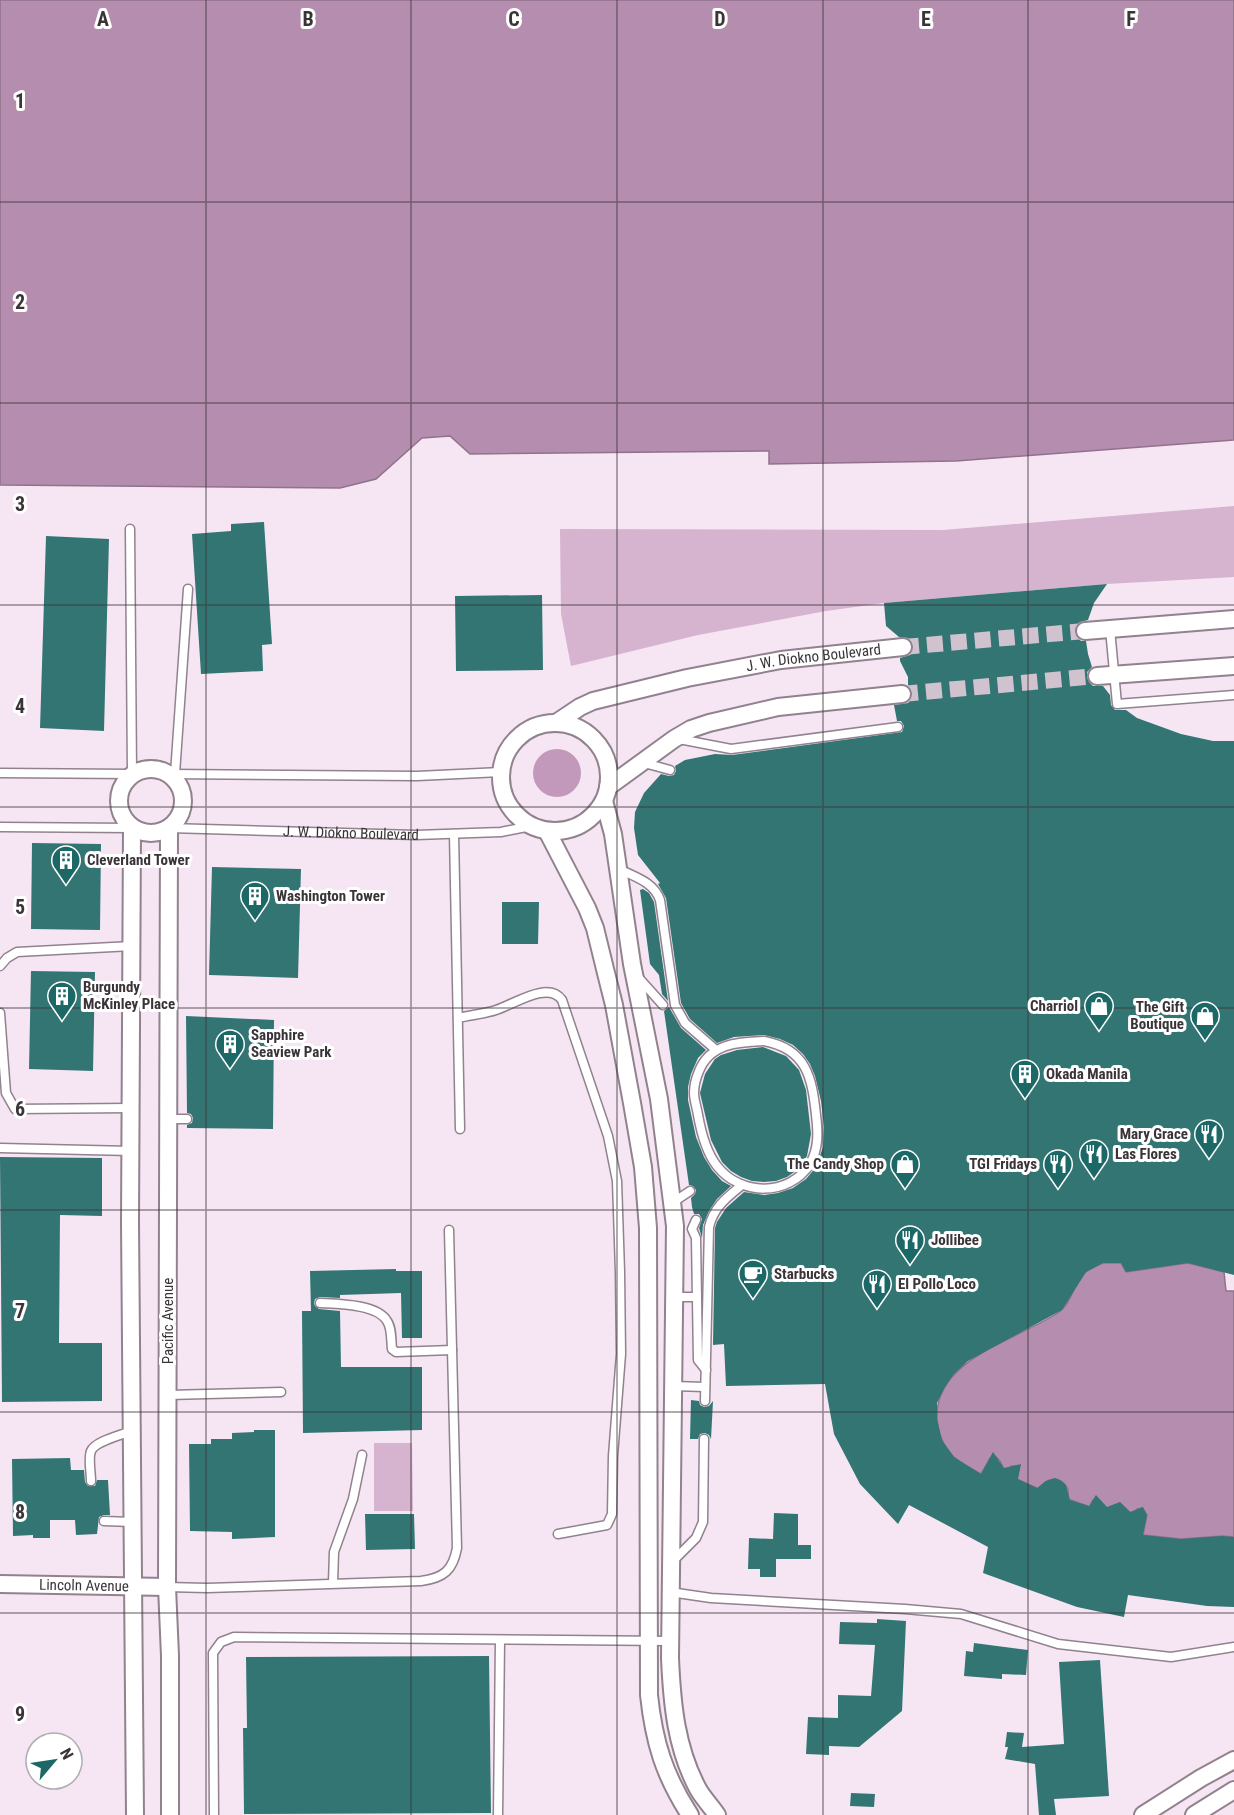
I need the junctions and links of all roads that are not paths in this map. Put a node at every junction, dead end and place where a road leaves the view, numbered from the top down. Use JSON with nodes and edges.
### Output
{"nodes":[{"id":1,"x":130,"y":529,"type":"dead end"},
{"id":2,"x":188,"y":589,"type":"dead end"},
{"id":3,"x":1234,"y":619,"type":"edge"},
{"id":4,"x":1110,"y":629,"type":"junction"},
{"id":5,"x":1085,"y":631,"type":"tunnel mouth"},
{"id":6,"x":903,"y":647,"type":"tunnel mouth"},
{"id":7,"x":1234,"y":666,"type":"edge"},
{"id":8,"x":1115,"y":675,"type":"junction"},
{"id":9,"x":1097,"y":676,"type":"tunnel mouth"},
{"id":10,"x":902,"y":694,"type":"tunnel mouth"},
{"id":11,"x":1234,"y":695,"type":"edge"},
{"id":12,"x":556,"y":723,"type":"junction"},
{"id":13,"x":893,"y":728,"type":"dead end"},
{"id":14,"x":674,"y":739,"type":"junction"},
{"id":15,"x":641,"y":762,"type":"junction"},
{"id":16,"x":670,"y":770,"type":"dead end"},
{"id":17,"x":501,"y":772,"type":"junction"},
{"id":18,"x":0,"y":773,"type":"edge"},
{"id":19,"x":132,"y":774,"type":"junction"},
{"id":20,"x":172,"y":774,"type":"junction"},
{"id":21,"x":606,"y":794,"type":"junction"},
{"id":22,"x":0,"y":827,"type":"edge"},
{"id":23,"x":132,"y":828,"type":"junction"},
{"id":24,"x":169,"y":828,"type":"junction"},
{"id":25,"x":539,"y":829,"type":"junction"},
{"id":26,"x":454,"y":834,"type":"junction"},
{"id":27,"x":618,"y":868,"type":"junction"},
{"id":28,"x":133,"y":946,"type":"junction"},
{"id":29,"x":0,"y":966,"type":"edge"},
{"id":30,"x":633,"y":971,"type":"junction"},
{"id":31,"x":663,"y":1005,"type":"dead end"},
{"id":32,"x":0,"y":1013,"type":"edge"},
{"id":33,"x":458,"y":1018,"type":"junction"},
{"id":34,"x":716,"y":1050,"type":"junction"},
{"id":35,"x":131,"y":1108,"type":"junction"},
{"id":36,"x":167,"y":1119,"type":"junction"},
{"id":37,"x":187,"y":1119,"type":"dead end"},
{"id":38,"x":460,"y":1130,"type":"dead end"},
{"id":39,"x":0,"y":1148,"type":"edge"},
{"id":40,"x":131,"y":1151,"type":"junction"},
{"id":41,"x":742,"y":1185,"type":"junction"},
{"id":42,"x":690,"y":1191,"type":"dead end"},
{"id":43,"x":672,"y":1203,"type":"junction"},
{"id":44,"x":696,"y":1220,"type":"dead end"},
{"id":45,"x":448,"y":1230,"type":"dead end"},
{"id":46,"x":673,"y":1296,"type":"junction"},
{"id":47,"x":697,"y":1297,"type":"junction"},
{"id":48,"x":320,"y":1303,"type":"dead end"},
{"id":49,"x":452,"y":1350,"type":"junction"},
{"id":50,"x":706,"y":1370,"type":"junction"},
{"id":51,"x":672,"y":1386,"type":"junction"},
{"id":52,"x":705,"y":1387,"type":"junction"},
{"id":53,"x":281,"y":1392,"type":"dead end"},
{"id":54,"x":168,"y":1395,"type":"junction"},
{"id":55,"x":705,"y":1401,"type":"dead end"},
{"id":56,"x":131,"y":1431,"type":"junction"},
{"id":57,"x":704,"y":1439,"type":"dead end"},
{"id":58,"x":362,"y":1455,"type":"dead end"},
{"id":59,"x":91,"y":1480,"type":"dead end"},
{"id":60,"x":104,"y":1521,"type":"dead end"},
{"id":61,"x":132,"y":1522,"type":"junction"},
{"id":62,"x":558,"y":1534,"type":"dead end"},
{"id":63,"x":670,"y":1563,"type":"junction"},
{"id":64,"x":333,"y":1583,"type":"junction"},
{"id":65,"x":0,"y":1584,"type":"edge"},
{"id":66,"x":132,"y":1586,"type":"junction"},
{"id":67,"x":167,"y":1587,"type":"junction"},
{"id":68,"x":670,"y":1592,"type":"junction"},
{"id":69,"x":500,"y":1640,"type":"junction"},
{"id":70,"x":648,"y":1641,"type":"junction"},
{"id":71,"x":670,"y":1641,"type":"junction"},
{"id":72,"x":1234,"y":1647,"type":"edge"},
{"id":73,"x":1234,"y":1760,"type":"edge"},
{"id":74,"x":1234,"y":1790,"type":"edge"},
{"id":75,"x":135,"y":1815,"type":"edge"},
{"id":76,"x":170,"y":1815,"type":"edge"},
{"id":77,"x":214,"y":1815,"type":"edge"},
{"id":78,"x":498,"y":1815,"type":"edge"},
{"id":79,"x":690,"y":1815,"type":"edge"},
{"id":80,"x":717,"y":1815,"type":"edge"},
{"id":81,"x":1143,"y":1815,"type":"edge"},
{"id":82,"x":1194,"y":1815,"type":"edge"}],
"edges":[{"from":1,"to":19,"type":"lane"},
{"from":2,"to":20,"type":"lane"},
{"from":3,"to":4,"type":"street"},
{"from":4,"to":5,"type":"street"},
{"from":4,"to":8,"type":"lane"},
{"from":6,"to":12,"type":"street","name":"J. W. Diokno Boulevard"},
{"from":7,"to":8,"type":"street"},
{"from":8,"to":9,"type":"street"},
{"from":8,"to":11,"type":"lane"},
{"from":10,"to":14,"type":"street"},
{"from":12,"to":17,"type":"street"},
{"from":12,"to":21,"type":"street"},
{"from":13,"to":14,"type":"lane"},
{"from":14,"to":15,"type":"street"},
{"from":15,"to":16,"type":"lane"},
{"from":15,"to":21,"type":"street"},
{"from":17,"to":20,"type":"lane"},
{"from":17,"to":25,"type":"street"},
{"from":18,"to":19,"type":"lane"},
{"from":19,"to":20,"type":"street"},
{"from":19,"to":23,"type":"street"},
{"from":20,"to":24,"type":"street"},
{"from":21,"to":25,"type":"street"},
{"from":21,"to":27,"type":"street"},
{"from":22,"to":23,"type":"lane"},
{"from":23,"to":24,"type":"street"},
{"from":23,"to":28,"type":"street"},
{"from":24,"to":26,"type":"lane","name":"J. W. Diokno Boulevard"},
{"from":24,"to":36,"type":"street","name":"Pacific Avenue"},
{"from":25,"to":26,"type":"lane","name":"J. W. Diokno Boulevard"},
{"from":25,"to":70,"type":"street"},
{"from":26,"to":33,"type":"lane"},
{"from":27,"to":30,"type":"street"},
{"from":27,"to":34,"type":"lane"},
{"from":28,"to":29,"type":"lane"},
{"from":28,"to":35,"type":"street"},
{"from":30,"to":31,"type":"lane"},
{"from":30,"to":43,"type":"street"},
{"from":32,"to":35,"type":"lane"},
{"from":33,"to":38,"type":"lane"},
{"from":33,"to":62,"type":"lane"},
{"from":34,"to":41,"type":"lane"},
{"from":34,"to":41,"type":"lane"},
{"from":35,"to":40,"type":"street"},
{"from":36,"to":37,"type":"lane"},
{"from":36,"to":54,"type":"street","name":"Pacific Avenue"},
{"from":39,"to":40,"type":"lane"},
{"from":40,"to":56,"type":"street"},
{"from":41,"to":50,"type":"lane"},
{"from":42,"to":43,"type":"lane"},
{"from":43,"to":46,"type":"street"},
{"from":44,"to":47,"type":"lane"},
{"from":45,"to":49,"type":"lane"},
{"from":46,"to":47,"type":"lane"},
{"from":46,"to":51,"type":"street"},
{"from":47,"to":50,"type":"lane"},
{"from":48,"to":49,"type":"lane"},
{"from":49,"to":64,"type":"lane"},
{"from":50,"to":52,"type":"lane"},
{"from":51,"to":52,"type":"lane"},
{"from":51,"to":63,"type":"street"},
{"from":52,"to":55,"type":"lane"},
{"from":53,"to":54,"type":"lane"},
{"from":54,"to":67,"type":"street","name":"Pacific Avenue"},
{"from":56,"to":59,"type":"lane"},
{"from":56,"to":61,"type":"street"},
{"from":57,"to":63,"type":"lane"},
{"from":58,"to":64,"type":"lane"},
{"from":60,"to":61,"type":"lane"},
{"from":61,"to":66,"type":"street"},
{"from":63,"to":68,"type":"street"},
{"from":64,"to":67,"type":"lane"},
{"from":65,"to":66,"type":"street","name":"Lincoln Avenue"},
{"from":66,"to":67,"type":"street","name":"Lincoln Avenue"},
{"from":66,"to":75,"type":"street"},
{"from":67,"to":76,"type":"street","name":"Pacific Avenue"},
{"from":68,"to":71,"type":"street"},
{"from":68,"to":72,"type":"lane"},
{"from":69,"to":70,"type":"lane"},
{"from":69,"to":77,"type":"lane"},
{"from":69,"to":78,"type":"lane"},
{"from":70,"to":71,"type":"lane"},
{"from":70,"to":79,"type":"street"},
{"from":71,"to":80,"type":"street"},
{"from":73,"to":81,"type":"street"},
{"from":74,"to":82,"type":"street"}]}
